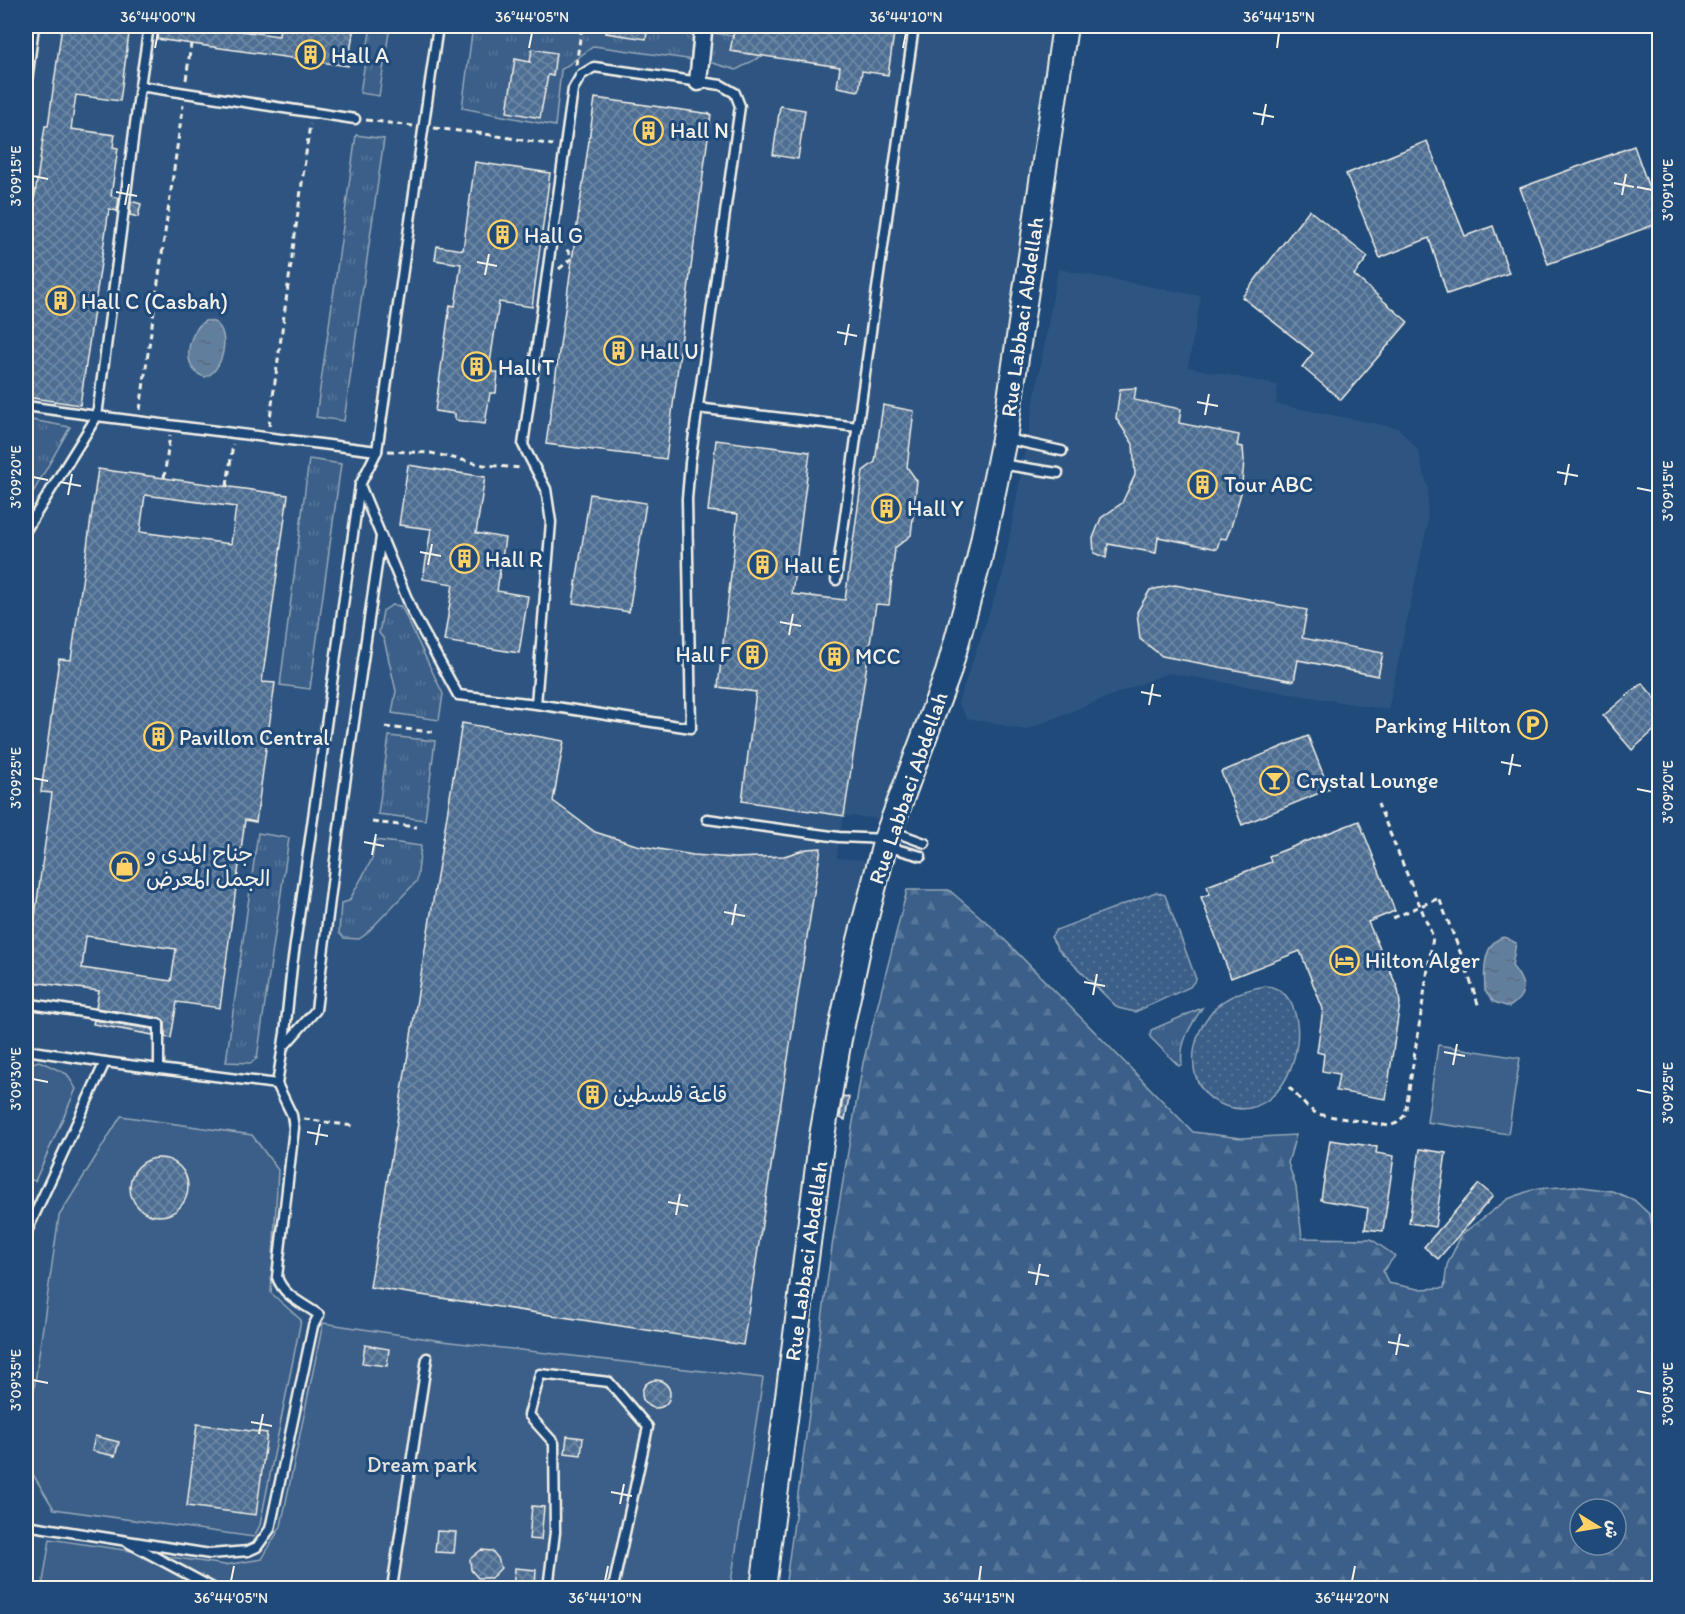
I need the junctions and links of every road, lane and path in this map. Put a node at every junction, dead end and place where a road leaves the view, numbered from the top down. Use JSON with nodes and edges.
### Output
{"nodes":[{"id":1,"x":34,"y":26,"type":"edge"},
{"id":2,"x":149,"y":26,"type":"edge"},
{"id":3,"x":438,"y":26,"type":"edge"},
{"id":4,"x":582,"y":26,"type":"edge"},
{"id":5,"x":914,"y":26,"type":"edge"},
{"id":6,"x":1065,"y":26,"type":"edge"},
{"id":7,"x":1074,"y":26,"type":"edge"},
{"id":8,"x":703,"y":32,"type":"dead end"},
{"id":9,"x":191,"y":44,"type":"dead end"},
{"id":10,"x":698,"y":82,"type":"junction"},
{"id":11,"x":141,"y":87,"type":"junction"},
{"id":12,"x":26,"y":89,"type":"edge"},
{"id":13,"x":573,"y":89,"type":"junction"},
{"id":14,"x":184,"y":93,"type":"junction"},
{"id":15,"x":312,"y":112,"type":"junction"},
{"id":16,"x":355,"y":119,"type":"joint"},
{"id":17,"x":388,"y":123,"type":"dead end"},
{"id":18,"x":485,"y":134,"type":"dead end"},
{"id":19,"x":564,"y":147,"type":"junction"},
{"id":20,"x":26,"y":406,"type":"edge"},
{"id":21,"x":697,"y":408,"type":"junction"},
{"id":22,"x":97,"y":416,"type":"junction"},
{"id":23,"x":138,"y":421,"type":"junction"},
{"id":24,"x":171,"y":425,"type":"junction"},
{"id":25,"x":858,"y":427,"type":"junction"},
{"id":26,"x":234,"y":433,"type":"junction"},
{"id":27,"x":267,"y":437,"type":"junction"},
{"id":28,"x":1008,"y":440,"type":"junction"},
{"id":29,"x":377,"y":451,"type":"junction"},
{"id":30,"x":1062,"y":451,"type":"dead end"},
{"id":31,"x":1003,"y":464,"type":"junction"},
{"id":32,"x":536,"y":469,"type":"junction"},
{"id":33,"x":1058,"y":473,"type":"dead end"},
{"id":34,"x":164,"y":478,"type":"dead end"},
{"id":35,"x":227,"y":486,"type":"dead end"},
{"id":36,"x":360,"y":486,"type":"junction"},
{"id":37,"x":26,"y":530,"type":"edge"},
{"id":38,"x":381,"y":537,"type":"junction"},
{"id":39,"x":836,"y":580,"type":"dead end"},
{"id":40,"x":536,"y":704,"type":"junction"},
{"id":41,"x":385,"y":727,"type":"dead end"},
{"id":42,"x":433,"y":732,"type":"dead end"},
{"id":43,"x":1377,"y":804,"type":"dead end"},
{"id":44,"x":707,"y":819,"type":"dead end"},
{"id":45,"x":372,"y":822,"type":"dead end"},
{"id":46,"x":417,"y":827,"type":"dead end"},
{"id":47,"x":894,"y":841,"type":"junction"},
{"id":48,"x":925,"y":843,"type":"dead end"},
{"id":49,"x":921,"y":856,"type":"dead end"},
{"id":50,"x":1421,"y":906,"type":"junction"},
{"id":51,"x":1394,"y":918,"type":"dead end"},
{"id":52,"x":1479,"y":1007,"type":"dead end"},
{"id":53,"x":26,"y":1017,"type":"edge"},
{"id":54,"x":283,"y":1047,"type":"junction"},
{"id":55,"x":26,"y":1050,"type":"edge"},
{"id":56,"x":105,"y":1062,"type":"junction"},
{"id":57,"x":159,"y":1069,"type":"junction"},
{"id":58,"x":277,"y":1084,"type":"junction"},
{"id":59,"x":1289,"y":1087,"type":"dead end"},
{"id":60,"x":304,"y":1119,"type":"dead end"},
{"id":61,"x":353,"y":1126,"type":"dead end"},
{"id":62,"x":26,"y":1230,"type":"edge"},
{"id":63,"x":26,"y":1244,"type":"edge"},
{"id":64,"x":427,"y":1358,"type":"dead end"},
{"id":65,"x":26,"y":1525,"type":"edge"},
{"id":66,"x":123,"y":1540,"type":"junction"},
{"id":67,"x":213,"y":1588,"type":"edge"},
{"id":68,"x":392,"y":1588,"type":"edge"},
{"id":69,"x":548,"y":1588,"type":"edge"},
{"id":70,"x":613,"y":1588,"type":"edge"},
{"id":71,"x":763,"y":1588,"type":"edge"},
{"id":72,"x":773,"y":1588,"type":"edge"}],
"edges":[{"from":1,"to":12,"type":"lane"},
{"from":2,"to":11,"type":"lane"},
{"from":3,"to":29,"type":"lane"},
{"from":4,"to":13,"type":"path"},
{"from":5,"to":25,"type":"lane"},
{"from":6,"to":28,"type":"street","name":"Rue Labbaci Abdellah"},
{"from":7,"to":28,"type":"street","name":"Rue Labbaci Abdellah"},
{"from":8,"to":10,"type":"street"},
{"from":9,"to":14,"type":"path"},
{"from":10,"to":13,"type":"lane"},
{"from":10,"to":21,"type":"lane"},
{"from":11,"to":14,"type":"lane"},
{"from":11,"to":22,"type":"lane"},
{"from":13,"to":19,"type":"lane"},
{"from":14,"to":15,"type":"lane"},
{"from":14,"to":23,"type":"path"},
{"from":15,"to":16,"type":"lane"},
{"from":15,"to":27,"type":"path"},
{"from":16,"to":17,"type":"path"},
{"from":18,"to":19,"type":"path"},
{"from":19,"to":32,"type":"lane"},
{"from":20,"to":22,"type":"lane"},
{"from":21,"to":25,"type":"lane"},
{"from":21,"to":40,"type":"lane"},
{"from":22,"to":23,"type":"lane"},
{"from":22,"to":37,"type":"lane"},
{"from":23,"to":24,"type":"lane"},
{"from":24,"to":26,"type":"lane"},
{"from":24,"to":34,"type":"path"},
{"from":25,"to":39,"type":"lane"},
{"from":26,"to":27,"type":"lane"},
{"from":26,"to":35,"type":"path"},
{"from":27,"to":29,"type":"lane"},
{"from":28,"to":30,"type":"lane"},
{"from":28,"to":31,"type":"street","name":"Rue Labbaci Abdellah"},
{"from":29,"to":32,"type":"path"},
{"from":29,"to":36,"type":"lane"},
{"from":31,"to":33,"type":"lane"},
{"from":31,"to":47,"type":"street","name":"Rue Labbaci Abdellah"},
{"from":32,"to":40,"type":"lane"},
{"from":36,"to":38,"type":"lane"},
{"from":36,"to":54,"type":"lane"},
{"from":38,"to":40,"type":"lane"},
{"from":38,"to":54,"type":"lane"},
{"from":41,"to":42,"type":"path"},
{"from":43,"to":50,"type":"path"},
{"from":44,"to":47,"type":"lane"},
{"from":45,"to":46,"type":"path"},
{"from":47,"to":48,"type":"lane"},
{"from":47,"to":49,"type":"lane"},
{"from":47,"to":71,"type":"street","name":"Rue Labbaci Abdellah"},
{"from":47,"to":72,"type":"street","name":"Rue Labbaci Abdellah"},
{"from":50,"to":51,"type":"path"},
{"from":50,"to":52,"type":"path"},
{"from":50,"to":59,"type":"path"},
{"from":53,"to":57,"type":"lane"},
{"from":54,"to":58,"type":"lane"},
{"from":55,"to":56,"type":"lane"},
{"from":56,"to":57,"type":"lane"},
{"from":56,"to":62,"type":"lane"},
{"from":57,"to":58,"type":"lane"},
{"from":58,"to":66,"type":"lane"},
{"from":60,"to":61,"type":"path"},
{"from":62,"to":63,"type":"lane"},
{"from":64,"to":68,"type":"lane"},
{"from":65,"to":66,"type":"lane"},
{"from":66,"to":67,"type":"lane"},
{"from":69,"to":70,"type":"lane"}]}
